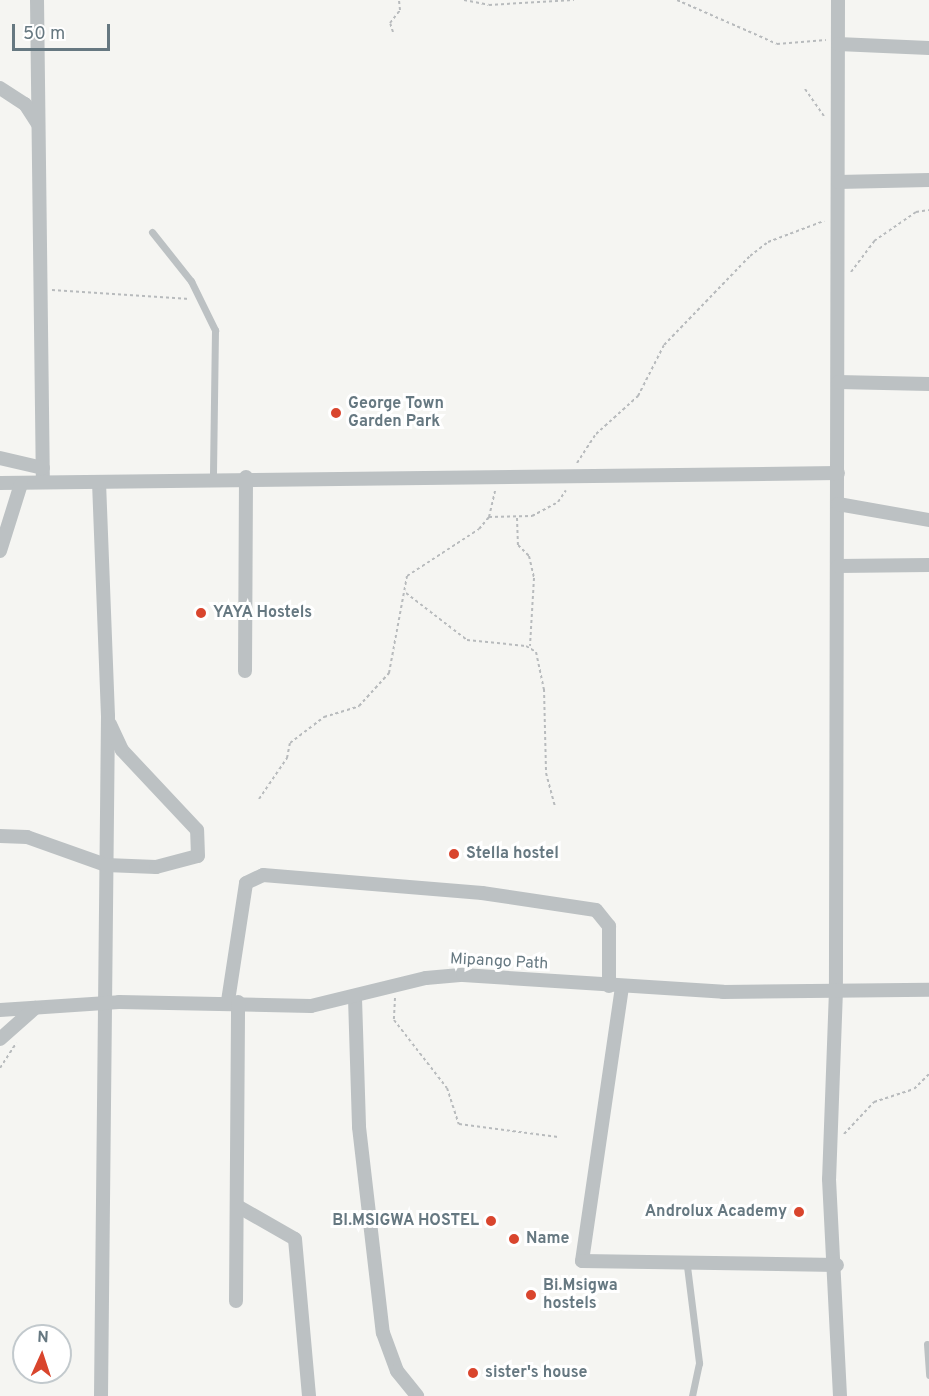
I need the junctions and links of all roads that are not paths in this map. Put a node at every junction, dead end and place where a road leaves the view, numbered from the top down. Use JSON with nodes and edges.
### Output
{"nodes":[{"id":1,"x":37,"y":0,"type":"edge"},
{"id":2,"x":838,"y":0,"type":"edge"},
{"id":3,"x":838,"y":41,"type":"junction"},
{"id":4,"x":929,"y":48,"type":"edge"},
{"id":5,"x":0,"y":88,"type":"edge"},
{"id":6,"x":38,"y":124,"type":"junction"},
{"id":7,"x":929,"y":180,"type":"edge"},
{"id":8,"x":838,"y":182,"type":"junction"},
{"id":9,"x":152,"y":232,"type":"dead end"},
{"id":10,"x":838,"y":382,"type":"junction"},
{"id":11,"x":929,"y":384,"type":"edge"},
{"id":12,"x":0,"y":458,"type":"edge"},
{"id":13,"x":838,"y":473,"type":"junction"},
{"id":14,"x":43,"y":475,"type":"junction"},
{"id":15,"x":213,"y":477,"type":"junction"},
{"id":16,"x":246,"y":477,"type":"junction"},
{"id":17,"x":99,"y":482,"type":"junction"},
{"id":18,"x":0,"y":483,"type":"edge"},
{"id":19,"x":21,"y":484,"type":"junction"},
{"id":20,"x":838,"y":504,"type":"junction"},
{"id":21,"x":929,"y":520,"type":"edge"},
{"id":22,"x":0,"y":551,"type":"edge"},
{"id":23,"x":929,"y":565,"type":"edge"},
{"id":24,"x":838,"y":566,"type":"junction"},
{"id":25,"x":245,"y":671,"type":"dead end"},
{"id":26,"x":108,"y":716,"type":"junction"},
{"id":27,"x":0,"y":836,"type":"edge"},
{"id":28,"x":106,"y":865,"type":"junction"},
{"id":29,"x":615,"y":986,"type":"junction"},
{"id":30,"x":836,"y":990,"type":"junction"},
{"id":31,"x":929,"y":990,"type":"edge"},
{"id":32,"x":355,"y":998,"type":"junction"},
{"id":33,"x":233,"y":1001,"type":"junction"},
{"id":34,"x":105,"y":1002,"type":"junction"},
{"id":35,"x":35,"y":1008,"type":"junction"},
{"id":36,"x":0,"y":1010,"type":"edge"},
{"id":37,"x":0,"y":1039,"type":"edge"},
{"id":38,"x":239,"y":1207,"type":"junction"},
{"id":39,"x":837,"y":1265,"type":"junction"},
{"id":40,"x":687,"y":1266,"type":"junction"},
{"id":41,"x":236,"y":1301,"type":"dead end"},
{"id":42,"x":927,"y":1344,"type":"dead end"},
{"id":43,"x":929,"y":1375,"type":"edge"},
{"id":44,"x":101,"y":1396,"type":"edge"},
{"id":45,"x":309,"y":1396,"type":"edge"},
{"id":46,"x":417,"y":1396,"type":"edge"},
{"id":47,"x":692,"y":1396,"type":"edge"},
{"id":48,"x":840,"y":1396,"type":"edge"}],
"edges":[{"from":1,"to":6,"type":"street"},
{"from":2,"to":3,"type":"street"},
{"from":3,"to":4,"type":"street"},
{"from":3,"to":8,"type":"street"},
{"from":5,"to":6,"type":"street"},
{"from":6,"to":14,"type":"street"},
{"from":7,"to":8,"type":"street"},
{"from":8,"to":10,"type":"street"},
{"from":9,"to":15,"type":"lane"},
{"from":10,"to":11,"type":"street"},
{"from":10,"to":13,"type":"street"},
{"from":12,"to":14,"type":"street"},
{"from":13,"to":16,"type":"street"},
{"from":13,"to":20,"type":"street"},
{"from":14,"to":17,"type":"street"},
{"from":14,"to":19,"type":"street"},
{"from":15,"to":16,"type":"street"},
{"from":15,"to":17,"type":"street"},
{"from":16,"to":25,"type":"street"},
{"from":17,"to":26,"type":"street"},
{"from":18,"to":19,"type":"street"},
{"from":19,"to":22,"type":"street"},
{"from":20,"to":21,"type":"street"},
{"from":20,"to":24,"type":"street"},
{"from":23,"to":24,"type":"street"},
{"from":24,"to":30,"type":"street"},
{"from":26,"to":28,"type":"street"},
{"from":26,"to":28,"type":"street"},
{"from":27,"to":28,"type":"street"},
{"from":28,"to":34,"type":"street"},
{"from":29,"to":30,"type":"street","name":"Mipango Path"},
{"from":29,"to":32,"type":"street","name":"Mipango Path"},
{"from":29,"to":33,"type":"street"},
{"from":29,"to":40,"type":"street"},
{"from":30,"to":31,"type":"street","name":"Mipango Path"},
{"from":30,"to":39,"type":"street"},
{"from":32,"to":33,"type":"street","name":"Mipango Path"},
{"from":32,"to":46,"type":"street"},
{"from":33,"to":34,"type":"street","name":"Mipango Path"},
{"from":33,"to":38,"type":"street"},
{"from":34,"to":35,"type":"street","name":"Mipango Path"},
{"from":34,"to":44,"type":"street"},
{"from":35,"to":36,"type":"street","name":"Mipango Path"},
{"from":35,"to":37,"type":"street"},
{"from":38,"to":41,"type":"street"},
{"from":38,"to":45,"type":"street"},
{"from":39,"to":40,"type":"street"},
{"from":39,"to":48,"type":"street"},
{"from":40,"to":47,"type":"lane"},
{"from":42,"to":43,"type":"lane"}]}
